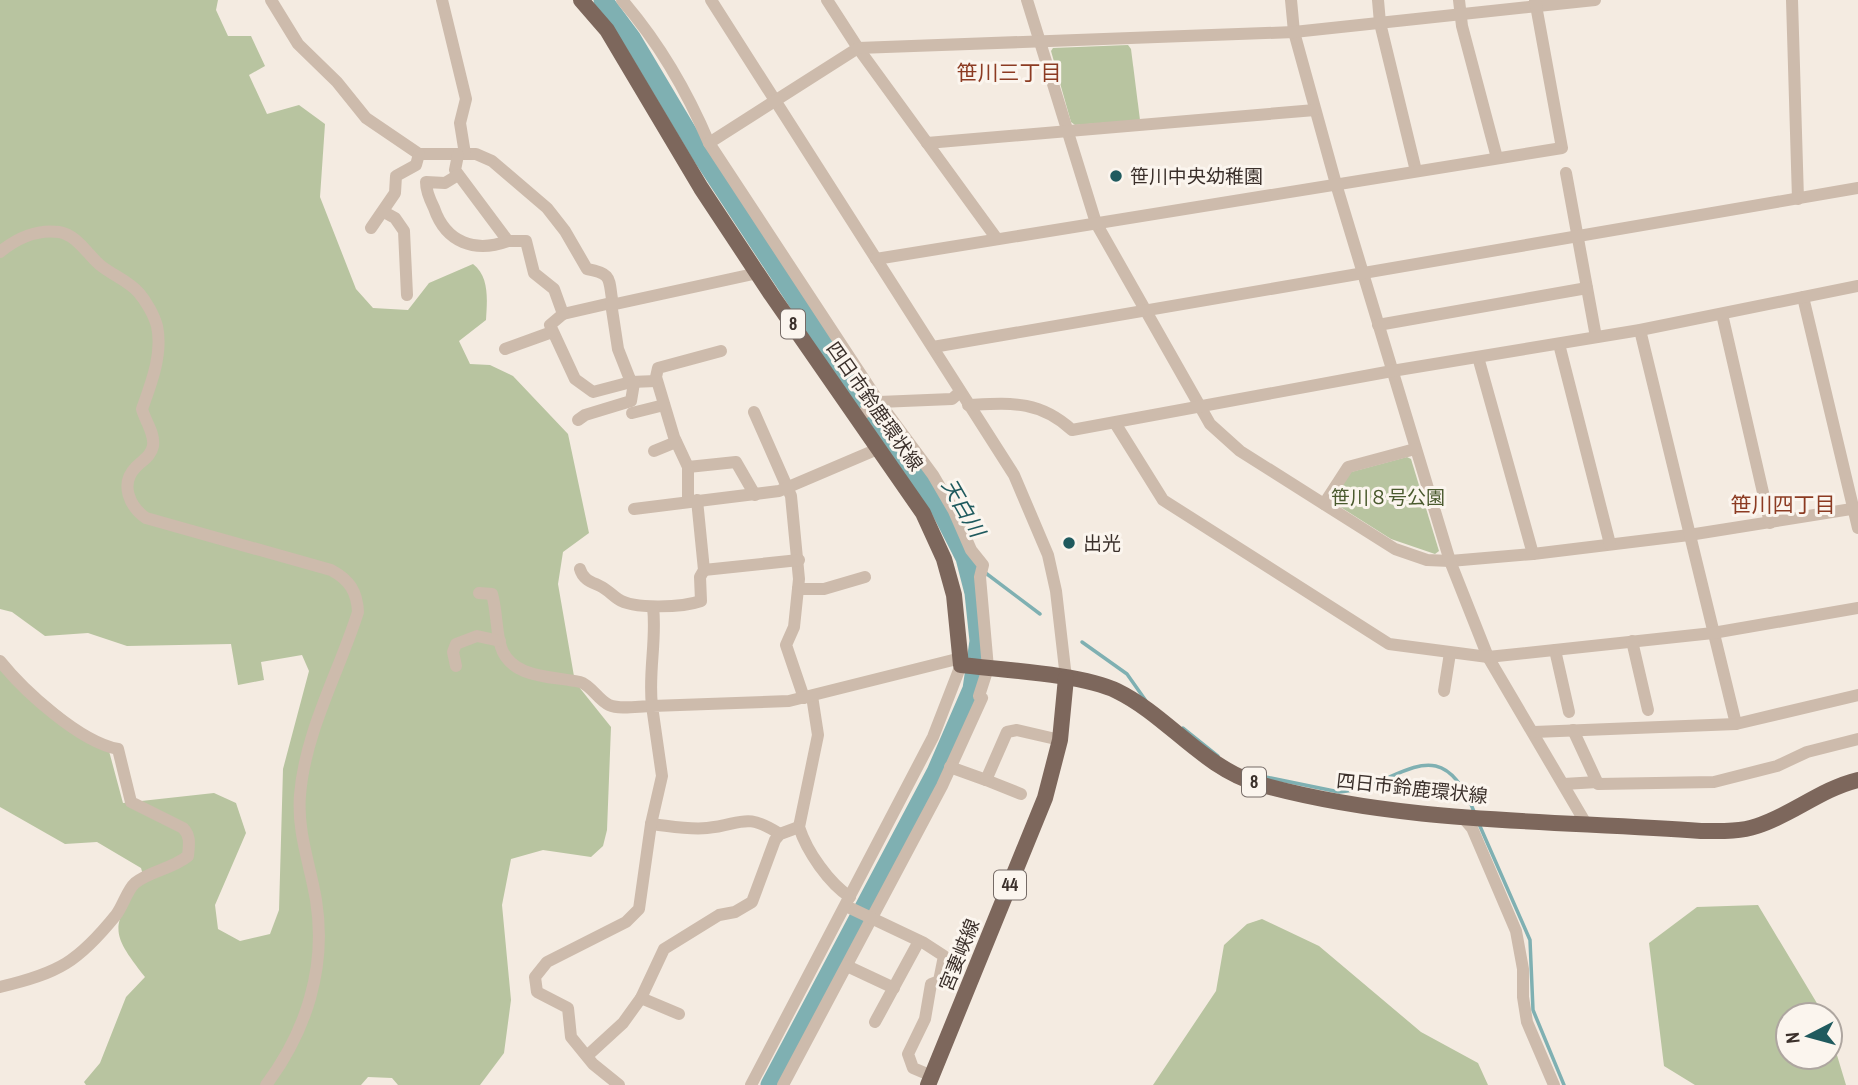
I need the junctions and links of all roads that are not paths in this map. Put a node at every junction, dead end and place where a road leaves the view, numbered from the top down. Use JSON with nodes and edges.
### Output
{"nodes":[{"id":1,"x":271,"y":0,"type":"edge"},
{"id":2,"x":442,"y":0,"type":"edge"},
{"id":3,"x":581,"y":0,"type":"edge"},
{"id":4,"x":622,"y":0,"type":"edge"},
{"id":5,"x":711,"y":0,"type":"edge"},
{"id":6,"x":827,"y":0,"type":"edge"},
{"id":7,"x":1027,"y":0,"type":"edge"},
{"id":8,"x":1291,"y":0,"type":"edge"},
{"id":9,"x":1378,"y":0,"type":"edge"},
{"id":10,"x":1459,"y":0,"type":"edge"},
{"id":11,"x":1595,"y":0,"type":"edge"},
{"id":12,"x":1792,"y":0,"type":"edge"},
{"id":13,"x":1535,"y":3,"type":"edge"},
{"id":14,"x":1460,"y":15,"type":"junction"},
{"id":15,"x":1380,"y":23,"type":"junction"},
{"id":16,"x":1294,"y":32,"type":"junction"},
{"id":17,"x":1040,"y":42,"type":"junction"},
{"id":18,"x":858,"y":48,"type":"junction"},
{"id":19,"x":774,"y":100,"type":"junction"},
{"id":20,"x":1315,"y":110,"type":"junction"},
{"id":21,"x":1067,"y":131,"type":"junction"},
{"id":22,"x":709,"y":144,"type":"junction"},
{"id":23,"x":928,"y":144,"type":"junction"},
{"id":24,"x":419,"y":154,"type":"junction"},
{"id":25,"x":461,"y":154,"type":"junction"},
{"id":26,"x":1497,"y":158,"type":"junction"},
{"id":27,"x":1416,"y":171,"type":"junction"},
{"id":28,"x":1566,"y":173,"type":"dead end"},
{"id":29,"x":458,"y":175,"type":"junction"},
{"id":30,"x":1336,"y":184,"type":"junction"},
{"id":31,"x":1858,"y":188,"type":"edge"},
{"id":32,"x":1798,"y":199,"type":"junction"},
{"id":33,"x":384,"y":212,"type":"junction"},
{"id":34,"x":1096,"y":223,"type":"junction"},
{"id":35,"x":371,"y":228,"type":"dead end"},
{"id":36,"x":1577,"y":237,"type":"junction"},
{"id":37,"x":997,"y":239,"type":"junction"},
{"id":38,"x":508,"y":241,"type":"junction"},
{"id":39,"x":0,"y":252,"type":"edge"},
{"id":40,"x":876,"y":259,"type":"junction"},
{"id":41,"x":758,"y":273,"type":"junction"},
{"id":42,"x":1363,"y":273,"type":"junction"},
{"id":43,"x":1858,"y":286,"type":"edge"},
{"id":44,"x":1587,"y":288,"type":"junction"},
{"id":45,"x":407,"y":295,"type":"dead end"},
{"id":46,"x":1803,"y":297,"type":"junction"},
{"id":47,"x":612,"y":305,"type":"junction"},
{"id":48,"x":1146,"y":312,"type":"junction"},
{"id":49,"x":563,"y":314,"type":"junction"},
{"id":50,"x":1722,"y":314,"type":"junction"},
{"id":51,"x":1378,"y":325,"type":"junction"},
{"id":52,"x":1640,"y":330,"type":"junction"},
{"id":53,"x":552,"y":332,"type":"junction"},
{"id":54,"x":1597,"y":337,"type":"junction"},
{"id":55,"x":1559,"y":344,"type":"junction"},
{"id":56,"x":933,"y":347,"type":"junction"},
{"id":57,"x":505,"y":349,"type":"dead end"},
{"id":58,"x":721,"y":351,"type":"dead end"},
{"id":59,"x":1478,"y":357,"type":"junction"},
{"id":60,"x":1392,"y":371,"type":"junction"},
{"id":61,"x":656,"y":382,"type":"junction"},
{"id":62,"x":632,"y":383,"type":"junction"},
{"id":63,"x":960,"y":392,"type":"junction"},
{"id":64,"x":879,"y":402,"type":"junction"},
{"id":65,"x":664,"y":405,"type":"junction"},
{"id":66,"x":968,"y":405,"type":"junction"},
{"id":67,"x":1199,"y":407,"type":"junction"},
{"id":68,"x":754,"y":412,"type":"dead end"},
{"id":69,"x":632,"y":413,"type":"dead end"},
{"id":70,"x":858,"y":417,"type":"junction"},
{"id":71,"x":578,"y":420,"type":"dead end"},
{"id":72,"x":1115,"y":423,"type":"junction"},
{"id":73,"x":676,"y":442,"type":"junction"},
{"id":74,"x":880,"y":448,"type":"junction"},
{"id":75,"x":1415,"y":449,"type":"junction"},
{"id":76,"x":654,"y":451,"type":"dead end"},
{"id":77,"x":688,"y":467,"type":"junction"},
{"id":78,"x":785,"y":489,"type":"junction"},
{"id":79,"x":755,"y":495,"type":"junction"},
{"id":80,"x":692,"y":500,"type":"junction"},
{"id":81,"x":1324,"y":504,"type":"junction"},
{"id":82,"x":1856,"y":508,"type":"edge"},
{"id":83,"x":634,"y":509,"type":"dead end"},
{"id":84,"x":1770,"y":523,"type":"junction"},
{"id":85,"x":1858,"y":528,"type":"edge"},
{"id":86,"x":1689,"y":536,"type":"junction"},
{"id":87,"x":1610,"y":544,"type":"junction"},
{"id":88,"x":1533,"y":554,"type":"junction"},
{"id":89,"x":799,"y":560,"type":"junction"},
{"id":90,"x":1450,"y":561,"type":"junction"},
{"id":91,"x":580,"y":569,"type":"dead end"},
{"id":92,"x":704,"y":570,"type":"junction"},
{"id":93,"x":865,"y":577,"type":"dead end"},
{"id":94,"x":798,"y":589,"type":"junction"},
{"id":95,"x":479,"y":593,"type":"dead end"},
{"id":96,"x":653,"y":607,"type":"junction"},
{"id":97,"x":1858,"y":608,"type":"edge"},
{"id":98,"x":1713,"y":632,"type":"junction"},
{"id":99,"x":500,"y":641,"type":"junction"},
{"id":100,"x":1632,"y":641,"type":"junction"},
{"id":101,"x":1555,"y":650,"type":"junction"},
{"id":102,"x":1450,"y":653,"type":"junction"},
{"id":103,"x":1488,"y":657,"type":"junction"},
{"id":104,"x":0,"y":661,"type":"edge"},
{"id":105,"x":961,"y":661,"type":"junction"},
{"id":106,"x":456,"y":666,"type":"dead end"},
{"id":107,"x":986,"y":668,"type":"junction"},
{"id":108,"x":1066,"y":678,"type":"junction"},
{"id":109,"x":1444,"y":691,"type":"dead end"},
{"id":110,"x":1858,"y":695,"type":"edge"},
{"id":111,"x":808,"y":697,"type":"junction"},
{"id":112,"x":652,"y":706,"type":"junction"},
{"id":113,"x":1648,"y":710,"type":"dead end"},
{"id":114,"x":1569,"y":712,"type":"dead end"},
{"id":115,"x":1736,"y":724,"type":"junction"},
{"id":116,"x":1573,"y":730,"type":"junction"},
{"id":117,"x":1534,"y":732,"type":"junction"},
{"id":118,"x":1858,"y":739,"type":"edge"},
{"id":119,"x":1060,"y":740,"type":"junction"},
{"id":120,"x":950,"y":766,"type":"junction"},
{"id":121,"x":986,"y":780,"type":"junction"},
{"id":122,"x":1858,"y":780,"type":"edge"},
{"id":123,"x":1597,"y":782,"type":"junction"},
{"id":124,"x":1564,"y":784,"type":"junction"},
{"id":125,"x":1021,"y":794,"type":"dead end"},
{"id":126,"x":1465,"y":816,"type":"junction"},
{"id":127,"x":1585,"y":822,"type":"junction"},
{"id":128,"x":652,"y":824,"type":"junction"},
{"id":129,"x":799,"y":827,"type":"junction"},
{"id":130,"x":780,"y":834,"type":"junction"},
{"id":131,"x":849,"y":904,"type":"junction"},
{"id":132,"x":870,"y":918,"type":"junction"},
{"id":133,"x":919,"y":941,"type":"junction"},
{"id":134,"x":847,"y":966,"type":"junction"},
{"id":135,"x":0,"y":987,"type":"edge"},
{"id":136,"x":894,"y":988,"type":"junction"},
{"id":137,"x":641,"y":998,"type":"junction"},
{"id":138,"x":679,"y":1014,"type":"dead end"},
{"id":139,"x":876,"y":1022,"type":"dead end"},
{"id":140,"x":587,"y":1056,"type":"junction"},
{"id":141,"x":930,"y":1081,"type":"edge"},
{"id":142,"x":266,"y":1085,"type":"edge"},
{"id":143,"x":619,"y":1085,"type":"edge"},
{"id":144,"x":751,"y":1085,"type":"edge"},
{"id":145,"x":783,"y":1085,"type":"edge"},
{"id":146,"x":1554,"y":1085,"type":"edge"}],
"edges":[{"from":1,"to":24,"type":"street"},
{"from":2,"to":25,"type":"street"},
{"from":3,"to":41,"type":"main road","name":"四日市鈴鹿環状線","number":"8"},
{"from":4,"to":22,"type":"street"},
{"from":5,"to":19,"type":"street"},
{"from":6,"to":18,"type":"street"},
{"from":7,"to":17,"type":"street"},
{"from":8,"to":16,"type":"street"},
{"from":9,"to":15,"type":"street"},
{"from":10,"to":14,"type":"street"},
{"from":11,"to":13,"type":"street"},
{"from":12,"to":32,"type":"street"},
{"from":13,"to":14,"type":"street"},
{"from":13,"to":26,"type":"street"},
{"from":14,"to":15,"type":"street"},
{"from":14,"to":26,"type":"street"},
{"from":15,"to":16,"type":"street"},
{"from":15,"to":27,"type":"street"},
{"from":16,"to":17,"type":"street"},
{"from":16,"to":20,"type":"street"},
{"from":17,"to":18,"type":"street"},
{"from":17,"to":21,"type":"street"},
{"from":18,"to":19,"type":"street"},
{"from":18,"to":23,"type":"street"},
{"from":19,"to":22,"type":"street"},
{"from":19,"to":40,"type":"street"},
{"from":20,"to":21,"type":"street"},
{"from":20,"to":30,"type":"street"},
{"from":21,"to":23,"type":"street"},
{"from":21,"to":34,"type":"street"},
{"from":22,"to":64,"type":"street"},
{"from":23,"to":37,"type":"street"},
{"from":24,"to":25,"type":"street"},
{"from":24,"to":33,"type":"street"},
{"from":25,"to":29,"type":"street"},
{"from":25,"to":47,"type":"street"},
{"from":26,"to":27,"type":"street"},
{"from":27,"to":30,"type":"street"},
{"from":28,"to":36,"type":"street"},
{"from":29,"to":38,"type":"street"},
{"from":29,"to":38,"type":"street"},
{"from":30,"to":34,"type":"street"},
{"from":30,"to":42,"type":"street"},
{"from":31,"to":32,"type":"street"},
{"from":32,"to":36,"type":"street"},
{"from":33,"to":35,"type":"street"},
{"from":33,"to":45,"type":"street"},
{"from":34,"to":37,"type":"street"},
{"from":34,"to":48,"type":"street"},
{"from":36,"to":42,"type":"street"},
{"from":36,"to":44,"type":"street"},
{"from":37,"to":40,"type":"street"},
{"from":38,"to":49,"type":"street"},
{"from":39,"to":142,"type":"street"},
{"from":40,"to":56,"type":"street"},
{"from":41,"to":47,"type":"street"},
{"from":41,"to":70,"type":"main road","name":"四日市鈴鹿環状線","number":"8"},
{"from":42,"to":48,"type":"street"},
{"from":42,"to":51,"type":"street"},
{"from":43,"to":46,"type":"street"},
{"from":44,"to":51,"type":"street"},
{"from":44,"to":54,"type":"street"},
{"from":46,"to":50,"type":"street"},
{"from":46,"to":82,"type":"street"},
{"from":47,"to":49,"type":"street"},
{"from":47,"to":62,"type":"street"},
{"from":48,"to":56,"type":"street"},
{"from":48,"to":67,"type":"street"},
{"from":49,"to":53,"type":"street"},
{"from":50,"to":52,"type":"street"},
{"from":50,"to":84,"type":"street"},
{"from":51,"to":60,"type":"street"},
{"from":52,"to":54,"type":"street"},
{"from":52,"to":86,"type":"street"},
{"from":53,"to":57,"type":"street"},
{"from":53,"to":62,"type":"street"},
{"from":54,"to":55,"type":"street"},
{"from":55,"to":59,"type":"street"},
{"from":55,"to":87,"type":"street"},
{"from":56,"to":63,"type":"street"},
{"from":58,"to":61,"type":"street"},
{"from":59,"to":60,"type":"street"},
{"from":59,"to":88,"type":"street"},
{"from":60,"to":67,"type":"street"},
{"from":60,"to":75,"type":"street"},
{"from":61,"to":62,"type":"street"},
{"from":61,"to":65,"type":"street"},
{"from":62,"to":71,"type":"street"},
{"from":63,"to":64,"type":"street"},
{"from":63,"to":66,"type":"street"},
{"from":64,"to":70,"type":"street"},
{"from":64,"to":107,"type":"street"},
{"from":65,"to":69,"type":"street"},
{"from":65,"to":73,"type":"street"},
{"from":66,"to":72,"type":"street"},
{"from":66,"to":108,"type":"street"},
{"from":67,"to":72,"type":"street"},
{"from":67,"to":81,"type":"street"},
{"from":68,"to":78,"type":"street"},
{"from":70,"to":74,"type":"main road","name":"四日市鈴鹿環状線","number":"8"},
{"from":72,"to":102,"type":"street"},
{"from":73,"to":76,"type":"street"},
{"from":73,"to":77,"type":"street"},
{"from":74,"to":78,"type":"street"},
{"from":74,"to":105,"type":"main road","name":"四日市鈴鹿環状線","number":"8"},
{"from":75,"to":81,"type":"street"},
{"from":75,"to":90,"type":"street"},
{"from":77,"to":79,"type":"street"},
{"from":77,"to":80,"type":"street"},
{"from":78,"to":79,"type":"street"},
{"from":78,"to":89,"type":"street"},
{"from":79,"to":80,"type":"street"},
{"from":80,"to":83,"type":"street"},
{"from":80,"to":92,"type":"street"},
{"from":81,"to":90,"type":"street"},
{"from":82,"to":84,"type":"street"},
{"from":82,"to":85,"type":"street"},
{"from":84,"to":86,"type":"street"},
{"from":86,"to":87,"type":"street"},
{"from":86,"to":98,"type":"street"},
{"from":87,"to":88,"type":"street"},
{"from":88,"to":90,"type":"street"},
{"from":89,"to":92,"type":"street"},
{"from":89,"to":94,"type":"street"},
{"from":90,"to":103,"type":"street"},
{"from":91,"to":96,"type":"street"},
{"from":92,"to":96,"type":"street"},
{"from":93,"to":94,"type":"street"},
{"from":94,"to":111,"type":"street"},
{"from":95,"to":99,"type":"street"},
{"from":96,"to":112,"type":"street"},
{"from":97,"to":98,"type":"street"},
{"from":98,"to":100,"type":"street"},
{"from":98,"to":115,"type":"street"},
{"from":99,"to":106,"type":"street"},
{"from":99,"to":112,"type":"street"},
{"from":100,"to":101,"type":"street"},
{"from":100,"to":113,"type":"street"},
{"from":101,"to":103,"type":"street"},
{"from":101,"to":114,"type":"street"},
{"from":102,"to":103,"type":"street"},
{"from":102,"to":109,"type":"street"},
{"from":103,"to":117,"type":"street"},
{"from":104,"to":135,"type":"street"},
{"from":105,"to":107,"type":"main road","name":"四日市鈴鹿環状線","number":"8"},
{"from":105,"to":111,"type":"street"},
{"from":105,"to":131,"type":"street"},
{"from":107,"to":108,"type":"main road","name":"四日市鈴鹿環状線","number":"8"},
{"from":107,"to":120,"type":"street"},
{"from":108,"to":119,"type":"main road","name":"宮妻峡線","number":"44"},
{"from":108,"to":126,"type":"main road","name":"四日市鈴鹿環状線","number":"8"},
{"from":110,"to":115,"type":"street"},
{"from":111,"to":112,"type":"street"},
{"from":111,"to":129,"type":"street"},
{"from":112,"to":128,"type":"street"},
{"from":115,"to":116,"type":"street"},
{"from":116,"to":117,"type":"street"},
{"from":116,"to":123,"type":"street"},
{"from":117,"to":124,"type":"street"},
{"from":118,"to":123,"type":"street"},
{"from":119,"to":121,"type":"street"},
{"from":119,"to":141,"type":"main road","name":"宮妻峡線","number":"44"},
{"from":120,"to":121,"type":"street"},
{"from":120,"to":132,"type":"street"},
{"from":121,"to":125,"type":"street"},
{"from":122,"to":127,"type":"main road","name":"四日市鈴鹿環状線","number":"8"},
{"from":123,"to":124,"type":"street"},
{"from":124,"to":127,"type":"street"},
{"from":126,"to":127,"type":"main road","name":"四日市鈴鹿環状線","number":"8"},
{"from":126,"to":146,"type":"street"},
{"from":128,"to":130,"type":"street"},
{"from":128,"to":140,"type":"street"},
{"from":129,"to":130,"type":"street"},
{"from":129,"to":131,"type":"street"},
{"from":130,"to":137,"type":"street"},
{"from":131,"to":132,"type":"street"},
{"from":131,"to":144,"type":"street"},
{"from":132,"to":133,"type":"street"},
{"from":132,"to":134,"type":"street"},
{"from":133,"to":136,"type":"street"},
{"from":133,"to":141,"type":"street"},
{"from":134,"to":136,"type":"street"},
{"from":134,"to":145,"type":"street"},
{"from":136,"to":139,"type":"street"},
{"from":137,"to":138,"type":"street"},
{"from":137,"to":140,"type":"street"},
{"from":140,"to":143,"type":"street"}]}
